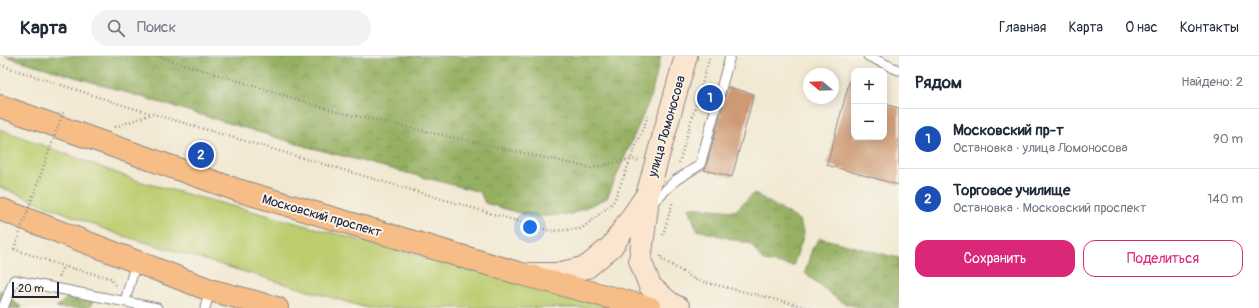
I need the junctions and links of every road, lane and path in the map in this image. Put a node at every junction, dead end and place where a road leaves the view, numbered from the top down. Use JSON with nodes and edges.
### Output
{"nodes":[{"id":1,"x":157,"y":56,"type":"edge"},
{"id":2,"x":686,"y":56,"type":"edge"},
{"id":3,"x":730,"y":56,"type":"edge"},
{"id":4,"x":868,"y":56,"type":"edge"},
{"id":5,"x":0,"y":66,"type":"edge"},
{"id":6,"x":898,"y":70,"type":"dead end"},
{"id":7,"x":0,"y":106,"type":"edge"},
{"id":8,"x":64,"y":110,"type":"dead end"},
{"id":9,"x":152,"y":113,"type":"junction"},
{"id":10,"x":648,"y":115,"type":"dead end"},
{"id":11,"x":113,"y":128,"type":"dead end"},
{"id":12,"x":632,"y":159,"type":"junction"},
{"id":13,"x":647,"y":201,"type":"junction"},
{"id":14,"x":672,"y":207,"type":"dead end"},
{"id":15,"x":0,"y":209,"type":"edge"},
{"id":16,"x":662,"y":239,"type":"dead end"},
{"id":17,"x":661,"y":252,"type":"dead end"},
{"id":18,"x":136,"y":262,"type":"junction"},
{"id":19,"x":518,"y":273,"type":"junction"},
{"id":20,"x":208,"y":299,"type":"edge"},
{"id":21,"x":126,"y":301,"type":"junction"},
{"id":22,"x":3,"y":308,"type":"edge"},
{"id":23,"x":157,"y":308,"type":"edge"},
{"id":24,"x":277,"y":308,"type":"edge"},
{"id":25,"x":650,"y":308,"type":"edge"},
{"id":26,"x":680,"y":308,"type":"edge"},
{"id":27,"x":810,"y":308,"type":"edge"}],
"edges":[{"from":1,"to":12,"type":"path"},
{"from":2,"to":13,"type":"main road","name":"улица Ломоносова"},
{"from":3,"to":13,"type":"lane"},
{"from":4,"to":6,"type":"lane"},
{"from":5,"to":9,"type":"path"},
{"from":7,"to":19,"type":"main road","name":"Московский проспект"},
{"from":8,"to":21,"type":"path","bridge":true},
{"from":9,"to":11,"type":"path"},
{"from":9,"to":12,"type":"path"},
{"from":10,"to":12,"type":"path"},
{"from":13,"to":19,"type":"main road","name":"улица Ломоносова"},
{"from":13,"to":26,"type":"main road","name":"улица Ломоносова"},
{"from":14,"to":16,"type":"path"},
{"from":15,"to":18,"type":"main road"},
{"from":17,"to":27,"type":"path"},
{"from":18,"to":20,"type":"main road"},
{"from":18,"to":21,"type":"lane"},
{"from":19,"to":25,"type":"main road","name":"Московский проспект"},
{"from":20,"to":24,"type":"main road"},
{"from":21,"to":22,"type":"lane"},
{"from":21,"to":23,"type":"lane"}]}
